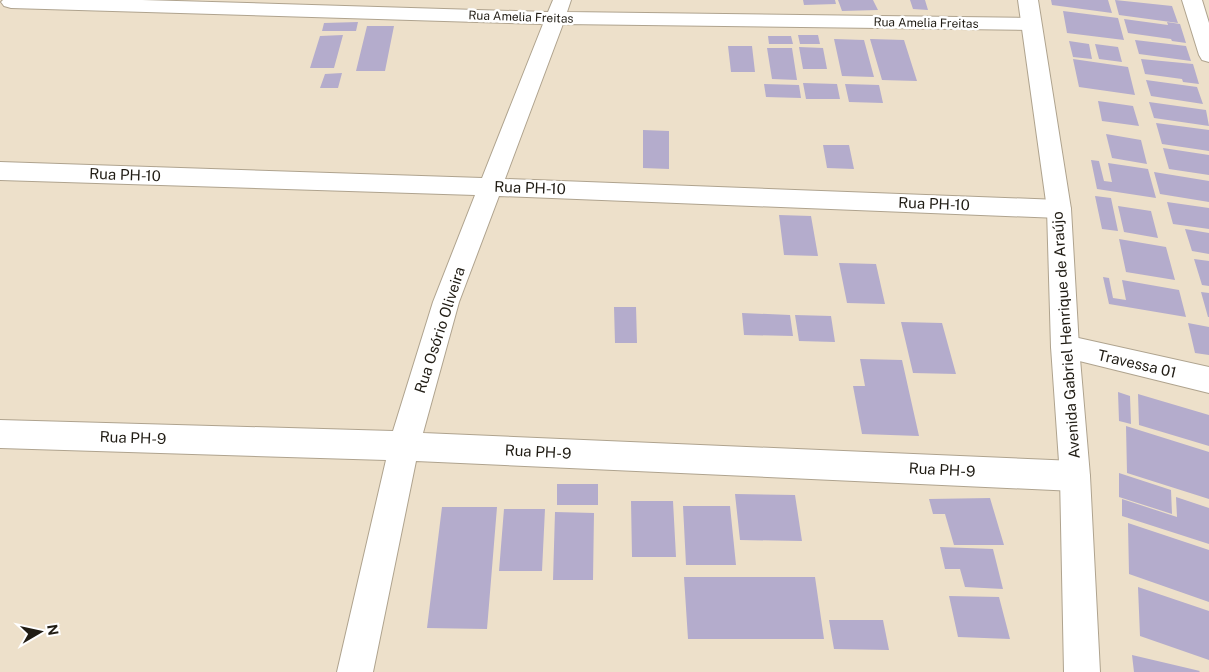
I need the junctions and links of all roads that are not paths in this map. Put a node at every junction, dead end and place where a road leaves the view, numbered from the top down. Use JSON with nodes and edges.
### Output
{"nodes":[{"id":1,"x":1192,"y":0,"type":"edge"},
{"id":2,"x":8,"y":6,"type":"edge"},
{"id":3,"x":559,"y":9,"type":"edge"},
{"id":4,"x":1030,"y":12,"type":"edge"},
{"id":5,"x":1209,"y":55,"type":"edge"},
{"id":6,"x":0,"y":172,"type":"edge"},
{"id":7,"x":492,"y":186,"type":"junction"},
{"id":8,"x":1059,"y":209,"type":"junction"},
{"id":9,"x":1065,"y":347,"type":"junction"},
{"id":10,"x":1209,"y":380,"type":"edge"},
{"id":11,"x":0,"y":434,"type":"edge"},
{"id":12,"x":404,"y":446,"type":"junction"},
{"id":13,"x":1075,"y":476,"type":"junction"},
{"id":14,"x":354,"y":672,"type":"edge"},
{"id":15,"x":1082,"y":672,"type":"edge"}],
"edges":[{"from":1,"to":5,"type":"street"},
{"from":2,"to":3,"type":"street","name":"Rua Amelia Freitas"},
{"from":3,"to":4,"type":"street","name":"Rua Amelia Freitas"},
{"from":3,"to":7,"type":"street","name":"Rua Osório Oliveira"},
{"from":4,"to":8,"type":"street","name":"Avenida Gabriel Henrique de Araújo"},
{"from":6,"to":7,"type":"street","name":"Rua PH-10"},
{"from":7,"to":8,"type":"street","name":"Rua PH-10"},
{"from":7,"to":12,"type":"street","name":"Rua Osório Oliveira"},
{"from":8,"to":9,"type":"street","name":"Avenida Gabriel Henrique de Araújo"},
{"from":9,"to":10,"type":"street","name":"Travessa 01"},
{"from":9,"to":13,"type":"street","name":"Avenida Gabriel Henrique de Araújo"},
{"from":11,"to":12,"type":"street","name":"Rua PH-9"},
{"from":12,"to":13,"type":"street","name":"Rua PH-9"},
{"from":12,"to":14,"type":"street","name":"Rua Osório Oliveira"},
{"from":13,"to":15,"type":"street","name":"Avenida Gabriel Henrique de Araújo"}]}
